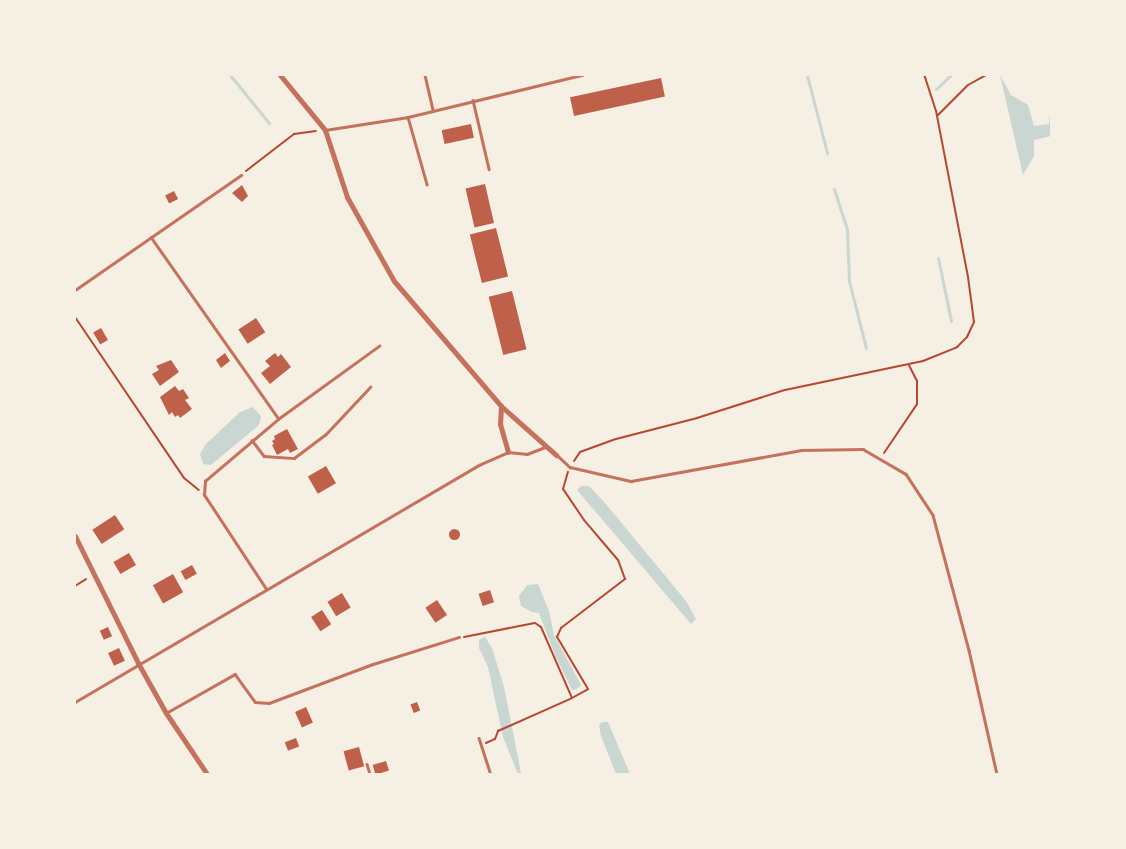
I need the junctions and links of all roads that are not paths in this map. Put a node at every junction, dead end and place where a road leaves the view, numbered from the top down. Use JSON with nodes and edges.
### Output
{"nodes":[{"id":1,"x":280,"y":75,"type":"edge"},
{"id":2,"x":425,"y":75,"type":"edge"},
{"id":3,"x":582,"y":75,"type":"edge"},
{"id":4,"x":472,"y":100,"type":"junction"},
{"id":5,"x":433,"y":109,"type":"junction"},
{"id":6,"x":408,"y":117,"type":"junction"},
{"id":7,"x":325,"y":130,"type":"junction"},
{"id":8,"x":490,"y":169,"type":"dead end"},
{"id":9,"x":241,"y":175,"type":"road end"},
{"id":10,"x":427,"y":184,"type":"dead end"},
{"id":11,"x":151,"y":237,"type":"junction"},
{"id":12,"x":75,"y":290,"type":"edge"},
{"id":13,"x":379,"y":346,"type":"dead end"},
{"id":14,"x":370,"y":387,"type":"dead end"},
{"id":15,"x":501,"y":406,"type":"junction"},
{"id":16,"x":278,"y":418,"type":"junction"},
{"id":17,"x":252,"y":440,"type":"junction"},
{"id":18,"x":547,"y":446,"type":"junction"},
{"id":19,"x":508,"y":452,"type":"junction"},
{"id":20,"x":556,"y":455,"type":"joint"},
{"id":21,"x":75,"y":536,"type":"edge"},
{"id":22,"x":266,"y":589,"type":"junction"},
{"id":23,"x":459,"y":638,"type":"road end"},
{"id":24,"x":138,"y":663,"type":"junction"},
{"id":25,"x":75,"y":702,"type":"edge"},
{"id":26,"x":166,"y":713,"type":"junction"},
{"id":27,"x":479,"y":738,"type":"dead end"},
{"id":28,"x":367,"y":764,"type":"dead end"},
{"id":29,"x":207,"y":774,"type":"edge"},
{"id":30,"x":370,"y":774,"type":"edge"},
{"id":31,"x":491,"y":774,"type":"edge"},
{"id":32,"x":997,"y":774,"type":"edge"}],
"edges":[{"from":1,"to":7,"type":"street"},
{"from":2,"to":5,"type":"lane"},
{"from":3,"to":4,"type":"lane"},
{"from":4,"to":5,"type":"lane"},
{"from":4,"to":8,"type":"lane"},
{"from":5,"to":6,"type":"lane"},
{"from":6,"to":7,"type":"lane"},
{"from":6,"to":10,"type":"lane"},
{"from":7,"to":15,"type":"street"},
{"from":9,"to":11,"type":"lane"},
{"from":11,"to":12,"type":"lane"},
{"from":11,"to":16,"type":"lane"},
{"from":13,"to":16,"type":"lane"},
{"from":14,"to":17,"type":"lane"},
{"from":15,"to":18,"type":"street"},
{"from":15,"to":19,"type":"street"},
{"from":16,"to":17,"type":"lane"},
{"from":17,"to":22,"type":"lane"},
{"from":18,"to":19,"type":"lane"},
{"from":18,"to":20,"type":"street"},
{"from":19,"to":22,"type":"lane"},
{"from":20,"to":32,"type":"lane"},
{"from":21,"to":24,"type":"street"},
{"from":22,"to":24,"type":"lane"},
{"from":23,"to":26,"type":"lane"},
{"from":24,"to":25,"type":"lane"},
{"from":24,"to":26,"type":"street"},
{"from":26,"to":29,"type":"street"},
{"from":27,"to":31,"type":"lane"},
{"from":28,"to":30,"type":"lane"}]}
